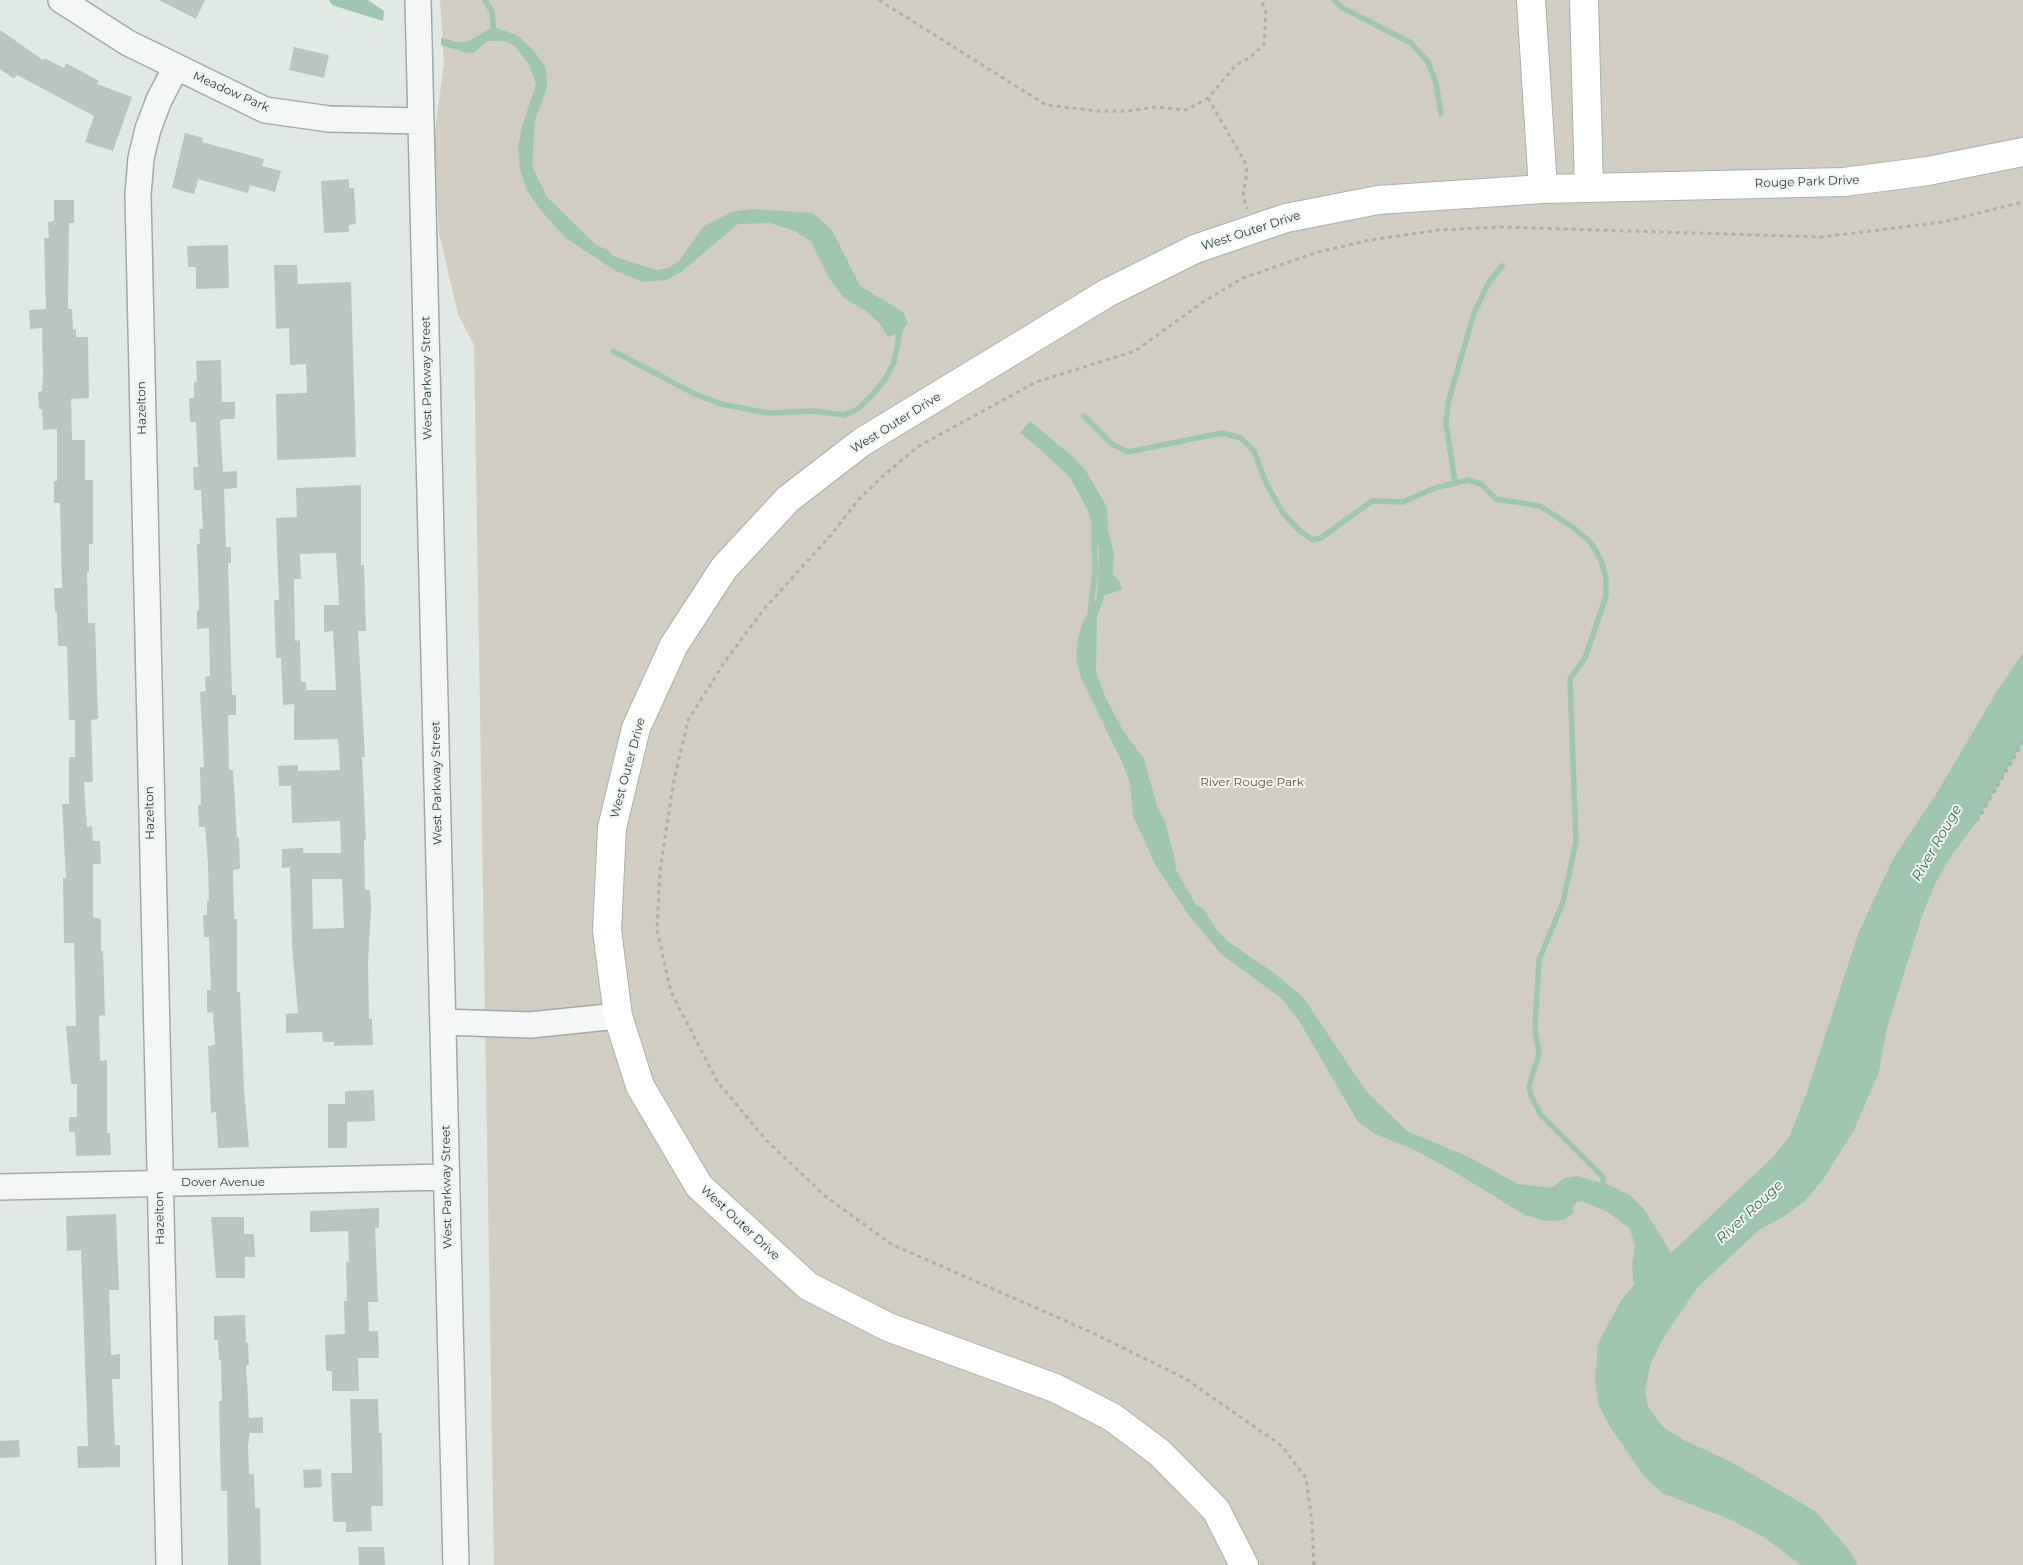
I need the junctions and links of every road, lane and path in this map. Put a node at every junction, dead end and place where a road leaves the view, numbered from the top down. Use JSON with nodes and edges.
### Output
{"nodes":[{"id":1,"x":61,"y":0,"type":"edge"},
{"id":2,"x":418,"y":0,"type":"edge"},
{"id":3,"x":879,"y":0,"type":"edge"},
{"id":4,"x":1261,"y":0,"type":"edge"},
{"id":5,"x":1531,"y":0,"type":"edge"},
{"id":6,"x":1584,"y":0,"type":"edge"},
{"id":7,"x":176,"y":67,"type":"junction"},
{"id":8,"x":1208,"y":98,"type":"junction"},
{"id":9,"x":420,"y":121,"type":"junction"},
{"id":10,"x":2023,"y":152,"type":"edge"},
{"id":11,"x":1589,"y":188,"type":"junction"},
{"id":12,"x":1543,"y":189,"type":"junction"},
{"id":13,"x":2023,"y":202,"type":"edge"},
{"id":14,"x":1252,"y":229,"type":"junction"},
{"id":15,"x":2023,"y":742,"type":"edge"},
{"id":16,"x":1977,"y":821,"type":"dead end"},
{"id":17,"x":618,"y":1016,"type":"junction"},
{"id":18,"x":442,"y":1022,"type":"junction"},
{"id":19,"x":446,"y":1177,"type":"junction"},
{"id":20,"x":160,"y":1182,"type":"junction"},
{"id":21,"x":0,"y":1187,"type":"edge"},
{"id":22,"x":169,"y":1565,"type":"edge"},
{"id":23,"x":456,"y":1565,"type":"edge"},
{"id":24,"x":1244,"y":1565,"type":"edge"},
{"id":25,"x":1314,"y":1565,"type":"edge"}],
"edges":[{"from":1,"to":7,"type":"street","name":"Meadow Park"},
{"from":2,"to":9,"type":"street","name":"West Parkway Street"},
{"from":3,"to":8,"type":"path"},
{"from":4,"to":8,"type":"path"},
{"from":5,"to":12,"type":"main road"},
{"from":6,"to":11,"type":"main road"},
{"from":7,"to":9,"type":"street","name":"Meadow Park"},
{"from":7,"to":20,"type":"street","name":"Hazelton"},
{"from":8,"to":14,"type":"path"},
{"from":9,"to":18,"type":"street","name":"West Parkway Street"},
{"from":10,"to":11,"type":"main road","name":"Rouge Park Drive"},
{"from":11,"to":12,"type":"main road","name":"West Outer Drive"},
{"from":12,"to":14,"type":"main road","name":"West Outer Drive"},
{"from":13,"to":25,"type":"path"},
{"from":14,"to":17,"type":"main road","name":"West Outer Drive"},
{"from":15,"to":16,"type":"path"},
{"from":17,"to":18,"type":"street"},
{"from":17,"to":24,"type":"main road","name":"West Outer Drive"},
{"from":18,"to":19,"type":"street","name":"West Parkway Street"},
{"from":19,"to":20,"type":"street","name":"Dover Avenue"},
{"from":19,"to":23,"type":"street","name":"West Parkway Street"},
{"from":20,"to":21,"type":"street","name":"Dover Avenue"},
{"from":20,"to":22,"type":"street","name":"Hazelton"}]}
